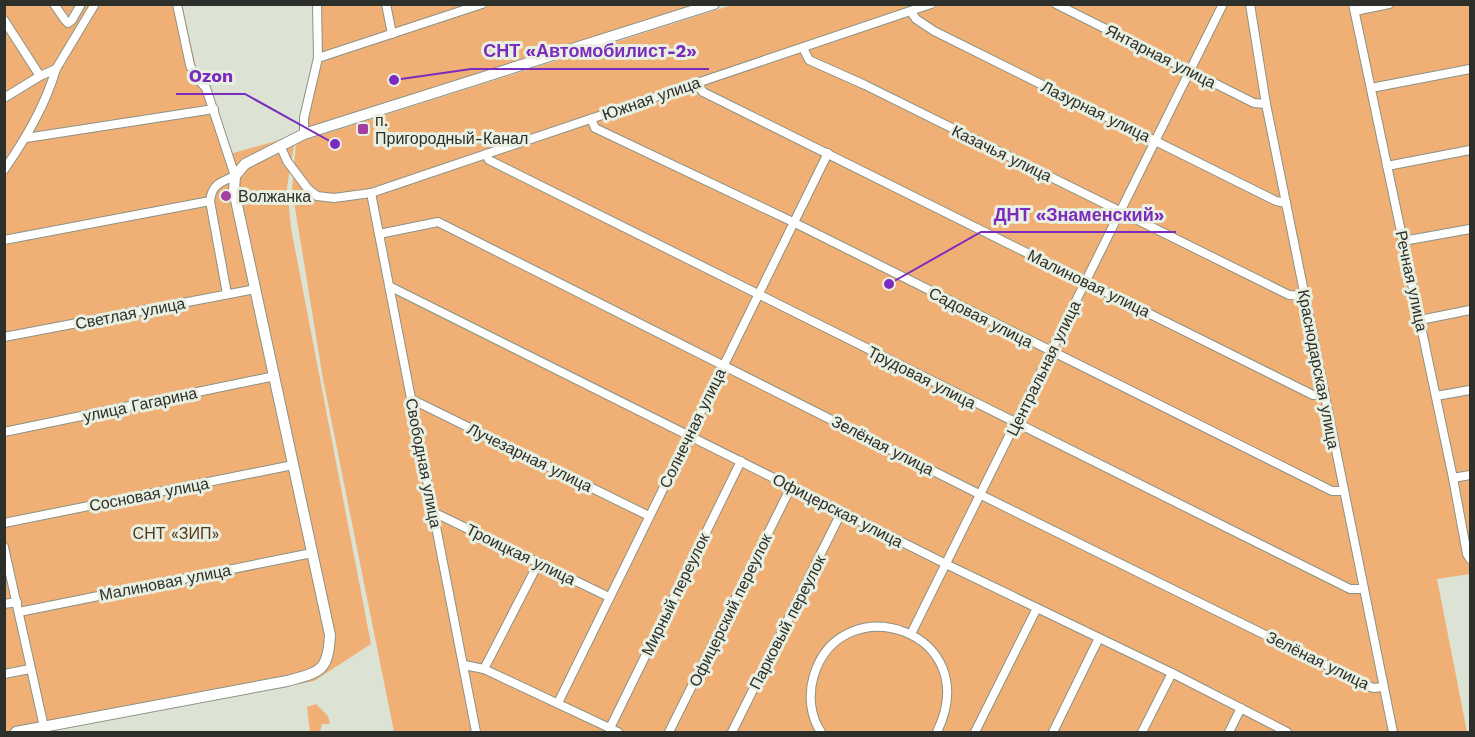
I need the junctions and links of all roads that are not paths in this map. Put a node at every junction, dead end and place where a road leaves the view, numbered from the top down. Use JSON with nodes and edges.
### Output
{"nodes":[{"id":1,"x":54,"y":4,"type":"edge"},
{"id":2,"x":81,"y":4,"type":"edge"},
{"id":3,"x":95,"y":4,"type":"edge"},
{"id":4,"x":177,"y":4,"type":"edge"},
{"id":5,"x":317,"y":4,"type":"edge"},
{"id":6,"x":386,"y":4,"type":"edge"},
{"id":7,"x":482,"y":4,"type":"edge"},
{"id":8,"x":714,"y":4,"type":"edge"},
{"id":9,"x":931,"y":4,"type":"edge"},
{"id":10,"x":1056,"y":4,"type":"edge"},
{"id":11,"x":1223,"y":4,"type":"edge"},
{"id":12,"x":1250,"y":4,"type":"edge"},
{"id":13,"x":1389,"y":4,"type":"edge"},
{"id":14,"x":455,"y":8,"type":"edge"},
{"id":15,"x":1354,"y":8,"type":"edge"},
{"id":16,"x":910,"y":12,"type":"junction"},
{"id":17,"x":4,"y":20,"type":"edge"},
{"id":18,"x":392,"y":34,"type":"junction"},
{"id":19,"x":803,"y":48,"type":"junction"},
{"id":20,"x":318,"y":58,"type":"junction"},
{"id":21,"x":56,"y":69,"type":"junction"},
{"id":22,"x":1470,"y":69,"type":"edge"},
{"id":23,"x":1190,"y":70,"type":"junction"},
{"id":24,"x":40,"y":76,"type":"junction"},
{"id":25,"x":696,"y":83,"type":"junction"},
{"id":26,"x":1371,"y":88,"type":"junction"},
{"id":27,"x":4,"y":98,"type":"edge"},
{"id":28,"x":1266,"y":104,"type":"junction"},
{"id":29,"x":214,"y":109,"type":"junction"},
{"id":30,"x":591,"y":119,"type":"junction"},
{"id":31,"x":304,"y":134,"type":"junction"},
{"id":32,"x":26,"y":138,"type":"junction"},
{"id":33,"x":1155,"y":141,"type":"junction"},
{"id":34,"x":280,"y":145,"type":"junction"},
{"id":35,"x":1470,"y":150,"type":"edge"},
{"id":36,"x":828,"y":153,"type":"junction"},
{"id":37,"x":486,"y":154,"type":"junction"},
{"id":38,"x":1387,"y":166,"type":"junction"},
{"id":39,"x":4,"y":170,"type":"edge"},
{"id":40,"x":235,"y":176,"type":"junction"},
{"id":41,"x":371,"y":193,"type":"junction"},
{"id":42,"x":210,"y":201,"type":"junction"},
{"id":43,"x":1286,"y":203,"type":"junction"},
{"id":44,"x":1120,"y":211,"type":"junction"},
{"id":45,"x":793,"y":222,"type":"junction"},
{"id":46,"x":1470,"y":229,"type":"edge"},
{"id":47,"x":379,"y":234,"type":"junction"},
{"id":48,"x":4,"y":240,"type":"edge"},
{"id":49,"x":1403,"y":241,"type":"junction"},
{"id":50,"x":1086,"y":281,"type":"junction"},
{"id":51,"x":389,"y":286,"type":"junction"},
{"id":52,"x":256,"y":289,"type":"junction"},
{"id":53,"x":227,"y":294,"type":"junction"},
{"id":54,"x":757,"y":294,"type":"junction"},
{"id":55,"x":1305,"y":296,"type":"junction"},
{"id":56,"x":1470,"y":310,"type":"edge"},
{"id":57,"x":1420,"y":320,"type":"junction"},
{"id":58,"x":4,"y":337,"type":"edge"},
{"id":59,"x":1050,"y":352,"type":"junction"},
{"id":60,"x":723,"y":364,"type":"junction"},
{"id":61,"x":274,"y":376,"type":"junction"},
{"id":62,"x":1470,"y":390,"type":"edge"},
{"id":63,"x":1325,"y":394,"type":"junction"},
{"id":64,"x":1436,"y":396,"type":"junction"},
{"id":65,"x":411,"y":399,"type":"junction"},
{"id":66,"x":1016,"y":424,"type":"junction"},
{"id":67,"x":4,"y":432,"type":"edge"},
{"id":68,"x":689,"y":435,"type":"junction"},
{"id":69,"x":741,"y":461,"type":"junction"},
{"id":70,"x":293,"y":465,"type":"junction"},
{"id":71,"x":1470,"y":475,"type":"edge"},
{"id":72,"x":1453,"y":478,"type":"junction"},
{"id":73,"x":791,"y":487,"type":"junction"},
{"id":74,"x":1344,"y":491,"type":"junction"},
{"id":75,"x":979,"y":494,"type":"junction"},
{"id":76,"x":433,"y":512,"type":"junction"},
{"id":77,"x":842,"y":512,"type":"junction"},
{"id":78,"x":650,"y":516,"type":"junction"},
{"id":79,"x":4,"y":523,"type":"edge"},
{"id":80,"x":4,"y":547,"type":"edge"},
{"id":81,"x":312,"y":553,"type":"junction"},
{"id":82,"x":1470,"y":558,"type":"edge"},
{"id":83,"x":539,"y":562,"type":"junction"},
{"id":84,"x":946,"y":564,"type":"junction"},
{"id":85,"x":1364,"y":589,"type":"junction"},
{"id":86,"x":609,"y":597,"type":"junction"},
{"id":87,"x":17,"y":602,"type":"junction"},
{"id":88,"x":4,"y":604,"type":"edge"},
{"id":89,"x":1037,"y":608,"type":"junction"},
{"id":90,"x":19,"y":612,"type":"junction"},
{"id":91,"x":911,"y":634,"type":"junction"},
{"id":92,"x":1100,"y":638,"type":"junction"},
{"id":93,"x":464,"y":665,"type":"junction"},
{"id":94,"x":30,"y":669,"type":"junction"},
{"id":95,"x":484,"y":669,"type":"junction"},
{"id":96,"x":1172,"y":673,"type":"junction"},
{"id":97,"x":4,"y":674,"type":"edge"},
{"id":98,"x":1383,"y":687,"type":"junction"},
{"id":99,"x":558,"y":703,"type":"junction"},
{"id":100,"x":1241,"y":708,"type":"junction"},
{"id":101,"x":44,"y":727,"type":"junction"},
{"id":102,"x":614,"y":730,"type":"edge"},
{"id":103,"x":16,"y":732,"type":"edge"},
{"id":104,"x":476,"y":732,"type":"edge"},
{"id":105,"x":669,"y":732,"type":"edge"},
{"id":106,"x":732,"y":732,"type":"edge"},
{"id":107,"x":821,"y":732,"type":"edge"},
{"id":108,"x":937,"y":732,"type":"edge"},
{"id":109,"x":975,"y":732,"type":"edge"},
{"id":110,"x":1053,"y":732,"type":"edge"},
{"id":111,"x":1142,"y":732,"type":"edge"},
{"id":112,"x":1229,"y":732,"type":"edge"},
{"id":113,"x":1287,"y":732,"type":"edge"},
{"id":114,"x":1393,"y":732,"type":"edge"}],
"edges":[{"from":1,"to":2,"type":"street"},
{"from":3,"to":21,"type":"street"},
{"from":4,"to":29,"type":"street"},
{"from":5,"to":20,"type":"street"},
{"from":6,"to":18,"type":"street"},
{"from":7,"to":14,"type":"street"},
{"from":8,"to":31,"type":"street"},
{"from":9,"to":16,"type":"street","name":"Южная улица"},
{"from":10,"to":23,"type":"street","name":"Янтарная улица"},
{"from":11,"to":23,"type":"street","name":"Центральная улица"},
{"from":12,"to":28,"type":"street","name":"Краснодарская улица"},
{"from":13,"to":15,"type":"street"},
{"from":14,"to":18,"type":"street"},
{"from":15,"to":26,"type":"street","name":"Речная улица"},
{"from":16,"to":19,"type":"street","name":"Южная улица"},
{"from":16,"to":33,"type":"street","name":"Лазурная улица"},
{"from":17,"to":24,"type":"street"},
{"from":18,"to":20,"type":"street"},
{"from":19,"to":25,"type":"street","name":"Южная улица"},
{"from":19,"to":44,"type":"street","name":"Казачья улица"},
{"from":20,"to":31,"type":"street"},
{"from":21,"to":24,"type":"street"},
{"from":21,"to":32,"type":"street"},
{"from":22,"to":26,"type":"street"},
{"from":23,"to":28,"type":"street","name":"Янтарная улица"},
{"from":23,"to":33,"type":"street","name":"Центральная улица"},
{"from":24,"to":27,"type":"street"},
{"from":25,"to":30,"type":"street","name":"Южная улица"},
{"from":25,"to":36,"type":"street","name":"Малиновая улица"},
{"from":26,"to":38,"type":"street","name":"Речная улица"},
{"from":28,"to":43,"type":"street","name":"Краснодарская улица"},
{"from":29,"to":32,"type":"street"},
{"from":29,"to":40,"type":"street"},
{"from":30,"to":37,"type":"street","name":"Южная улица"},
{"from":30,"to":45,"type":"street","name":"Садовая улица"},
{"from":31,"to":34,"type":"street"},
{"from":32,"to":39,"type":"street"},
{"from":33,"to":43,"type":"street","name":"Лазурная улица"},
{"from":33,"to":44,"type":"street","name":"Центральная улица"},
{"from":34,"to":40,"type":"street"},
{"from":34,"to":41,"type":"street","name":"Южная улица"},
{"from":35,"to":38,"type":"street"},
{"from":36,"to":45,"type":"street","name":"Солнечная улица"},
{"from":36,"to":50,"type":"street","name":"Малиновая улица"},
{"from":37,"to":41,"type":"street","name":"Южная улица"},
{"from":37,"to":54,"type":"street","name":"Трудовая улица"},
{"from":38,"to":49,"type":"street","name":"Речная улица"},
{"from":40,"to":42,"type":"street"},
{"from":40,"to":52,"type":"street"},
{"from":41,"to":47,"type":"street","name":"Свободная улица"},
{"from":42,"to":48,"type":"street"},
{"from":42,"to":53,"type":"street"},
{"from":43,"to":55,"type":"street","name":"Краснодарская улица"},
{"from":44,"to":50,"type":"street","name":"Центральная улица"},
{"from":44,"to":55,"type":"street","name":"Казачья улица"},
{"from":45,"to":54,"type":"street","name":"Солнечная улица"},
{"from":45,"to":59,"type":"street","name":"Садовая улица"},
{"from":46,"to":49,"type":"street"},
{"from":47,"to":51,"type":"street","name":"Свободная улица"},
{"from":47,"to":60,"type":"street","name":"Зелёная улица"},
{"from":49,"to":57,"type":"street","name":"Речная улица"},
{"from":50,"to":59,"type":"street","name":"Центральная улица"},
{"from":50,"to":63,"type":"street","name":"Малиновая улица"},
{"from":51,"to":65,"type":"street","name":"Свободная улица"},
{"from":51,"to":68,"type":"street","name":"Офицерская улица"},
{"from":52,"to":53,"type":"street","name":"Светлая улица"},
{"from":52,"to":61,"type":"street"},
{"from":53,"to":58,"type":"street","name":"Светлая улица"},
{"from":54,"to":60,"type":"street","name":"Солнечная улица"},
{"from":54,"to":66,"type":"street","name":"Трудовая улица"},
{"from":55,"to":63,"type":"street","name":"Краснодарская улица"},
{"from":56,"to":57,"type":"street"},
{"from":57,"to":64,"type":"street","name":"Речная улица"},
{"from":59,"to":66,"type":"street","name":"Центральная улица"},
{"from":59,"to":74,"type":"street","name":"Садовая улица"},
{"from":60,"to":68,"type":"street","name":"Солнечная улица"},
{"from":60,"to":75,"type":"street","name":"Зелёная улица"},
{"from":61,"to":67,"type":"street","name":"улица Гагарина"},
{"from":61,"to":70,"type":"street"},
{"from":62,"to":64,"type":"street"},
{"from":63,"to":74,"type":"street","name":"Краснодарская улица"},
{"from":64,"to":72,"type":"street","name":"Речная улица"},
{"from":65,"to":76,"type":"street","name":"Свободная улица"},
{"from":65,"to":78,"type":"street","name":"Лучезарная улица"},
{"from":66,"to":75,"type":"street","name":"Центральная улица"},
{"from":66,"to":85,"type":"street","name":"Трудовая улица"},
{"from":68,"to":69,"type":"street","name":"Офицерская улица"},
{"from":68,"to":78,"type":"street","name":"Солнечная улица"},
{"from":69,"to":73,"type":"street","name":"Офицерская улица"},
{"from":69,"to":102,"type":"street","name":"Мирный переулок"},
{"from":70,"to":79,"type":"street","name":"Сосновая улица"},
{"from":70,"to":81,"type":"street"},
{"from":71,"to":72,"type":"street"},
{"from":72,"to":82,"type":"street","name":"Речная улица"},
{"from":73,"to":77,"type":"street","name":"Офицерская улица"},
{"from":73,"to":105,"type":"street","name":"Офицерский переулок"},
{"from":74,"to":85,"type":"street","name":"Краснодарская улица"},
{"from":75,"to":84,"type":"street","name":"Центральная улица"},
{"from":75,"to":98,"type":"street","name":"Зелёная улица"},
{"from":76,"to":83,"type":"street","name":"Троицкая улица"},
{"from":76,"to":93,"type":"street","name":"Свободная улица"},
{"from":77,"to":84,"type":"street","name":"Офицерская улица"},
{"from":77,"to":106,"type":"street","name":"Парковый переулок"},
{"from":78,"to":86,"type":"street","name":"Солнечная улица"},
{"from":80,"to":87,"type":"street"},
{"from":81,"to":90,"type":"street","name":"Малиновая улица"},
{"from":81,"to":101,"type":"street"},
{"from":83,"to":86,"type":"street","name":"Троицкая улица"},
{"from":83,"to":95,"type":"street"},
{"from":84,"to":89,"type":"street","name":"Офицерская улица"},
{"from":84,"to":91,"type":"street","name":"Центральная улица"},
{"from":85,"to":98,"type":"street","name":"Краснодарская улица"},
{"from":86,"to":99,"type":"street","name":"Солнечная улица"},
{"from":87,"to":88,"type":"street"},
{"from":87,"to":90,"type":"street"},
{"from":89,"to":92,"type":"street","name":"Офицерская улица"},
{"from":89,"to":109,"type":"street"},
{"from":90,"to":94,"type":"street"},
{"from":91,"to":107,"type":"street"},
{"from":91,"to":108,"type":"street"},
{"from":92,"to":96,"type":"street","name":"Офицерская улица"},
{"from":92,"to":110,"type":"street"},
{"from":93,"to":95,"type":"street"},
{"from":93,"to":104,"type":"street","name":"Свободная улица"},
{"from":94,"to":97,"type":"street"},
{"from":94,"to":101,"type":"street"},
{"from":95,"to":99,"type":"street"},
{"from":96,"to":100,"type":"street","name":"Офицерская улица"},
{"from":96,"to":111,"type":"street"},
{"from":98,"to":114,"type":"street","name":"Краснодарская улица"},
{"from":99,"to":102,"type":"street"},
{"from":100,"to":112,"type":"street"},
{"from":100,"to":113,"type":"street","name":"Офицерская улица"},
{"from":101,"to":103,"type":"street"}]}
